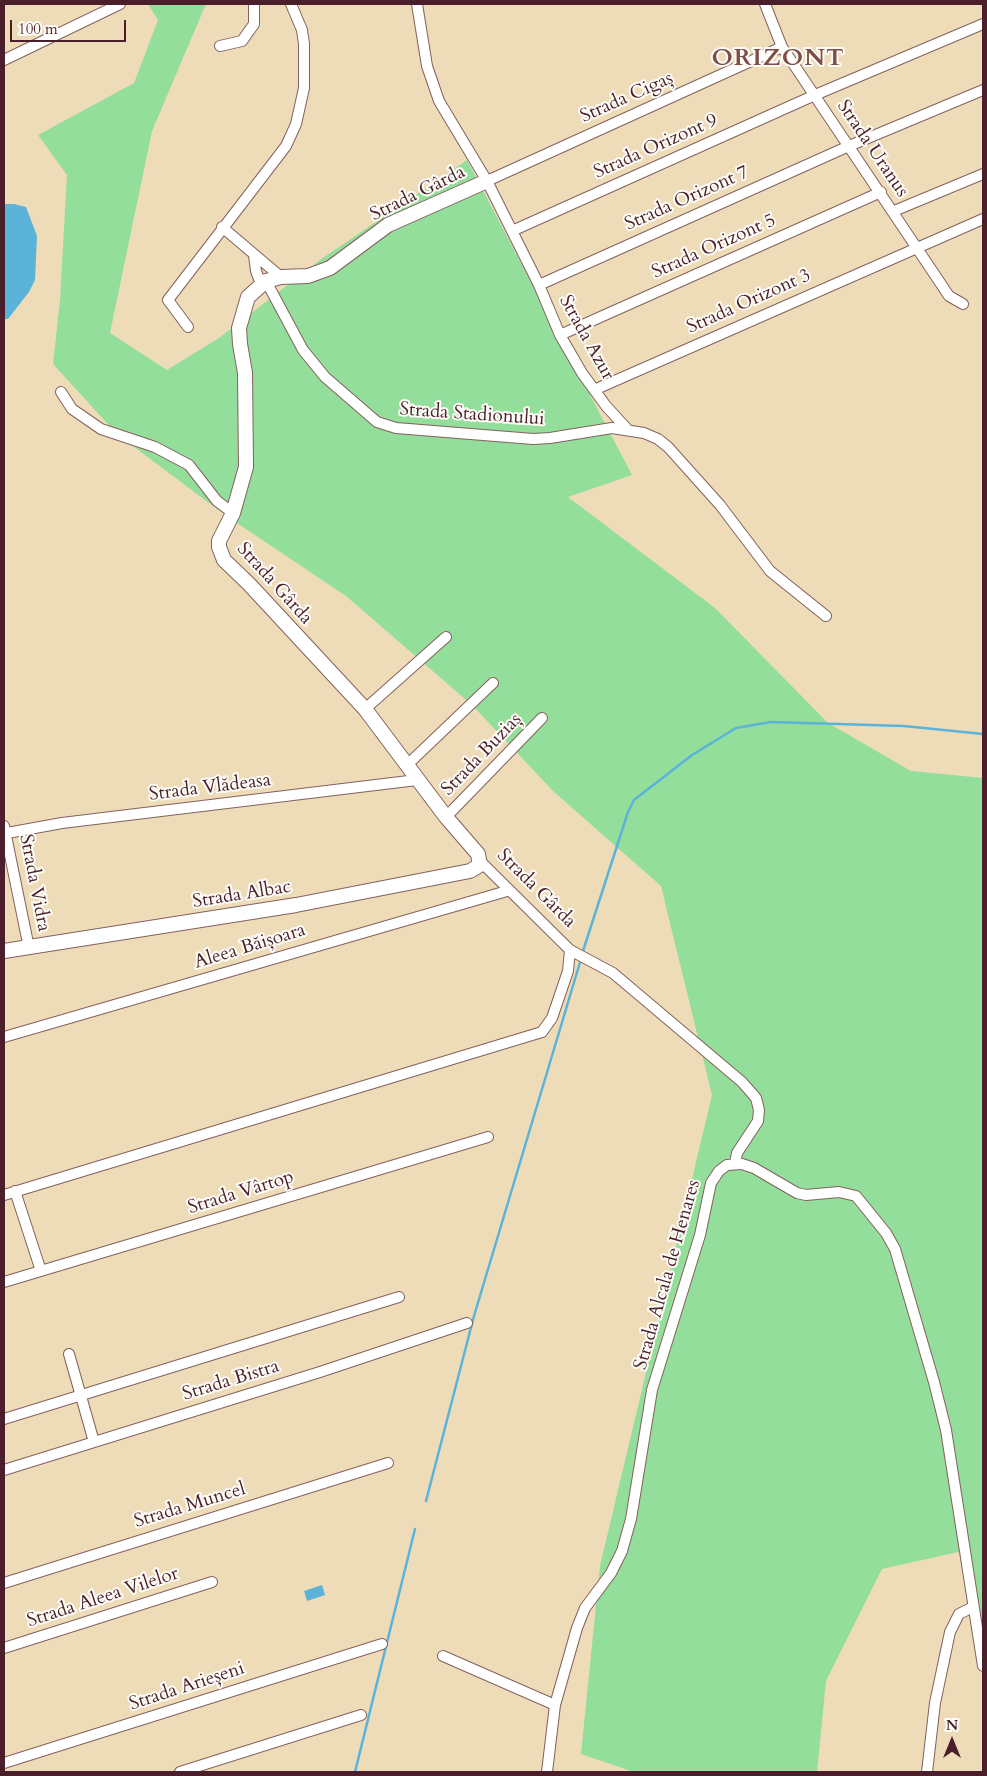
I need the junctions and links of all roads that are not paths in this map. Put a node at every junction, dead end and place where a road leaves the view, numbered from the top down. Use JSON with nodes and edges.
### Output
{"nodes":[{"id":1,"x":120,"y":4,"type":"edge"},
{"id":2,"x":254,"y":4,"type":"edge"},
{"id":3,"x":291,"y":4,"type":"edge"},
{"id":4,"x":417,"y":4,"type":"edge"},
{"id":5,"x":765,"y":4,"type":"edge"},
{"id":6,"x":983,"y":24,"type":"edge"},
{"id":7,"x":220,"y":46,"type":"dead end"},
{"id":8,"x":782,"y":47,"type":"junction"},
{"id":9,"x":4,"y":60,"type":"edge"},
{"id":10,"x":983,"y":90,"type":"edge"},
{"id":11,"x":815,"y":95,"type":"junction"},
{"id":12,"x":849,"y":146,"type":"junction"},
{"id":13,"x":983,"y":174,"type":"edge"},
{"id":14,"x":487,"y":181,"type":"junction"},
{"id":15,"x":881,"y":192,"type":"junction"},
{"id":16,"x":894,"y":211,"type":"junction"},
{"id":17,"x":983,"y":219,"type":"edge"},
{"id":18,"x":222,"y":227,"type":"junction"},
{"id":19,"x":512,"y":231,"type":"junction"},
{"id":20,"x":918,"y":246,"type":"junction"},
{"id":21,"x":254,"y":255,"type":"junction"},
{"id":22,"x":281,"y":277,"type":"junction"},
{"id":23,"x":263,"y":282,"type":"junction"},
{"id":24,"x":539,"y":285,"type":"junction"},
{"id":25,"x":963,"y":304,"type":"dead end"},
{"id":26,"x":188,"y":327,"type":"dead end"},
{"id":27,"x":560,"y":335,"type":"junction"},
{"id":28,"x":594,"y":390,"type":"junction"},
{"id":29,"x":61,"y":392,"type":"dead end"},
{"id":30,"x":628,"y":430,"type":"junction"},
{"id":31,"x":233,"y":513,"type":"junction"},
{"id":32,"x":826,"y":616,"type":"dead end"},
{"id":33,"x":446,"y":637,"type":"dead end"},
{"id":34,"x":493,"y":683,"type":"dead end"},
{"id":35,"x":365,"y":709,"type":"junction"},
{"id":36,"x":542,"y":718,"type":"dead end"},
{"id":37,"x":406,"y":766,"type":"junction"},
{"id":38,"x":417,"y":780,"type":"junction"},
{"id":39,"x":446,"y":818,"type":"junction"},
{"id":40,"x":5,"y":829,"type":"edge"},
{"id":41,"x":480,"y":862,"type":"junction"},
{"id":42,"x":507,"y":891,"type":"junction"},
{"id":43,"x":29,"y":948,"type":"junction"},
{"id":44,"x":4,"y":951,"type":"edge"},
{"id":45,"x":573,"y":951,"type":"junction"},
{"id":46,"x":4,"y":1037,"type":"edge"},
{"id":47,"x":488,"y":1136,"type":"dead end"},
{"id":48,"x":735,"y":1164,"type":"junction"},
{"id":49,"x":15,"y":1192,"type":"junction"},
{"id":50,"x":4,"y":1195,"type":"edge"},
{"id":51,"x":41,"y":1271,"type":"junction"},
{"id":52,"x":4,"y":1282,"type":"edge"},
{"id":53,"x":398,"y":1297,"type":"dead end"},
{"id":54,"x":466,"y":1323,"type":"dead end"},
{"id":55,"x":69,"y":1354,"type":"dead end"},
{"id":56,"x":81,"y":1395,"type":"junction"},
{"id":57,"x":4,"y":1419,"type":"edge"},
{"id":58,"x":94,"y":1442,"type":"junction"},
{"id":59,"x":388,"y":1463,"type":"dead end"},
{"id":60,"x":4,"y":1470,"type":"edge"},
{"id":61,"x":212,"y":1582,"type":"dead end"},
{"id":62,"x":4,"y":1583,"type":"edge"},
{"id":63,"x":973,"y":1608,"type":"junction"},
{"id":64,"x":382,"y":1644,"type":"dead end"},
{"id":65,"x":4,"y":1648,"type":"edge"},
{"id":66,"x":443,"y":1656,"type":"dead end"},
{"id":67,"x":983,"y":1666,"type":"edge"},
{"id":68,"x":555,"y":1705,"type":"junction"},
{"id":69,"x":361,"y":1715,"type":"dead end"},
{"id":70,"x":4,"y":1763,"type":"edge"},
{"id":71,"x":180,"y":1772,"type":"edge"},
{"id":72,"x":547,"y":1772,"type":"edge"},
{"id":73,"x":927,"y":1772,"type":"edge"}],
"edges":[{"from":1,"to":9,"type":"street"},
{"from":2,"to":7,"type":"street"},
{"from":3,"to":18,"type":"street"},
{"from":4,"to":14,"type":"street","name":"Strada Azur"},
{"from":5,"to":8,"type":"street","name":"Strada Uranus"},
{"from":6,"to":11,"type":"street","name":"Strada Orizont 9"},
{"from":8,"to":11,"type":"street","name":"Strada Uranus"},
{"from":8,"to":14,"type":"street","name":"Strada Cigaș"},
{"from":10,"to":12,"type":"street","name":"Strada Orizont 7"},
{"from":11,"to":12,"type":"street","name":"Strada Uranus"},
{"from":11,"to":19,"type":"street","name":"Strada Orizont 9"},
{"from":12,"to":15,"type":"street","name":"Strada Uranus"},
{"from":12,"to":24,"type":"street","name":"Strada Orizont 7"},
{"from":13,"to":16,"type":"street"},
{"from":14,"to":19,"type":"street","name":"Strada Azur"},
{"from":14,"to":22,"type":"street","name":"Strada Gârda"},
{"from":15,"to":16,"type":"street","name":"Strada Uranus"},
{"from":15,"to":27,"type":"street","name":"Strada Orizont 5"},
{"from":16,"to":20,"type":"street","name":"Strada Uranus"},
{"from":17,"to":20,"type":"street","name":"Strada Orizont 3"},
{"from":18,"to":21,"type":"street"},
{"from":18,"to":26,"type":"street"},
{"from":19,"to":24,"type":"street","name":"Strada Azur"},
{"from":20,"to":25,"type":"street","name":"Strada Uranus"},
{"from":20,"to":28,"type":"street","name":"Strada Orizont 3"},
{"from":21,"to":22,"type":"street"},
{"from":21,"to":23,"type":"street","name":"Strada Stadionului"},
{"from":22,"to":23,"type":"street","name":"Strada Gârda"},
{"from":23,"to":30,"type":"street","name":"Strada Stadionului"},
{"from":23,"to":31,"type":"street","name":"Strada Gârda"},
{"from":24,"to":27,"type":"street","name":"Strada Azur"},
{"from":27,"to":28,"type":"street","name":"Strada Azur"},
{"from":28,"to":30,"type":"street","name":"Strada Azur"},
{"from":29,"to":31,"type":"street"},
{"from":30,"to":32,"type":"street"},
{"from":31,"to":35,"type":"street","name":"Strada Gârda"},
{"from":33,"to":35,"type":"street"},
{"from":34,"to":37,"type":"street"},
{"from":35,"to":37,"type":"street","name":"Strada Gârda"},
{"from":36,"to":39,"type":"street","name":"Strada Buziaș"},
{"from":37,"to":38,"type":"street","name":"Strada Gârda"},
{"from":38,"to":39,"type":"street","name":"Strada Gârda"},
{"from":38,"to":40,"type":"street","name":"Strada Vlădeasa"},
{"from":39,"to":41,"type":"street","name":"Strada Gârda"},
{"from":40,"to":43,"type":"street","name":"Strada Vidra"},
{"from":41,"to":42,"type":"street","name":"Strada Gârda"},
{"from":41,"to":43,"type":"street","name":"Strada Albac"},
{"from":42,"to":45,"type":"street","name":"Strada Gârda"},
{"from":42,"to":46,"type":"street","name":"Aleea Băișoara"},
{"from":43,"to":44,"type":"street","name":"Strada Albac"},
{"from":45,"to":48,"type":"street","name":"Strada Gârda"},
{"from":45,"to":49,"type":"street"},
{"from":47,"to":51,"type":"street","name":"Strada Vârtop"},
{"from":48,"to":63,"type":"street"},
{"from":48,"to":68,"type":"street","name":"Strada Alcala de Henares"},
{"from":49,"to":50,"type":"street"},
{"from":49,"to":51,"type":"street"},
{"from":51,"to":52,"type":"street","name":"Strada Vârtop"},
{"from":53,"to":56,"type":"street"},
{"from":54,"to":58,"type":"street","name":"Strada Bistra"},
{"from":55,"to":56,"type":"street"},
{"from":56,"to":57,"type":"street"},
{"from":56,"to":58,"type":"street"},
{"from":58,"to":60,"type":"street","name":"Strada Bistra"},
{"from":59,"to":62,"type":"street","name":"Strada Muncel"},
{"from":61,"to":65,"type":"street","name":"Strada Aleea Vilelor"},
{"from":63,"to":67,"type":"street"},
{"from":63,"to":73,"type":"street"},
{"from":64,"to":70,"type":"street","name":"Strada Arieșeni"},
{"from":66,"to":68,"type":"street"},
{"from":68,"to":72,"type":"street","name":"Strada Alcala de Henares"},
{"from":69,"to":71,"type":"street"}]}
